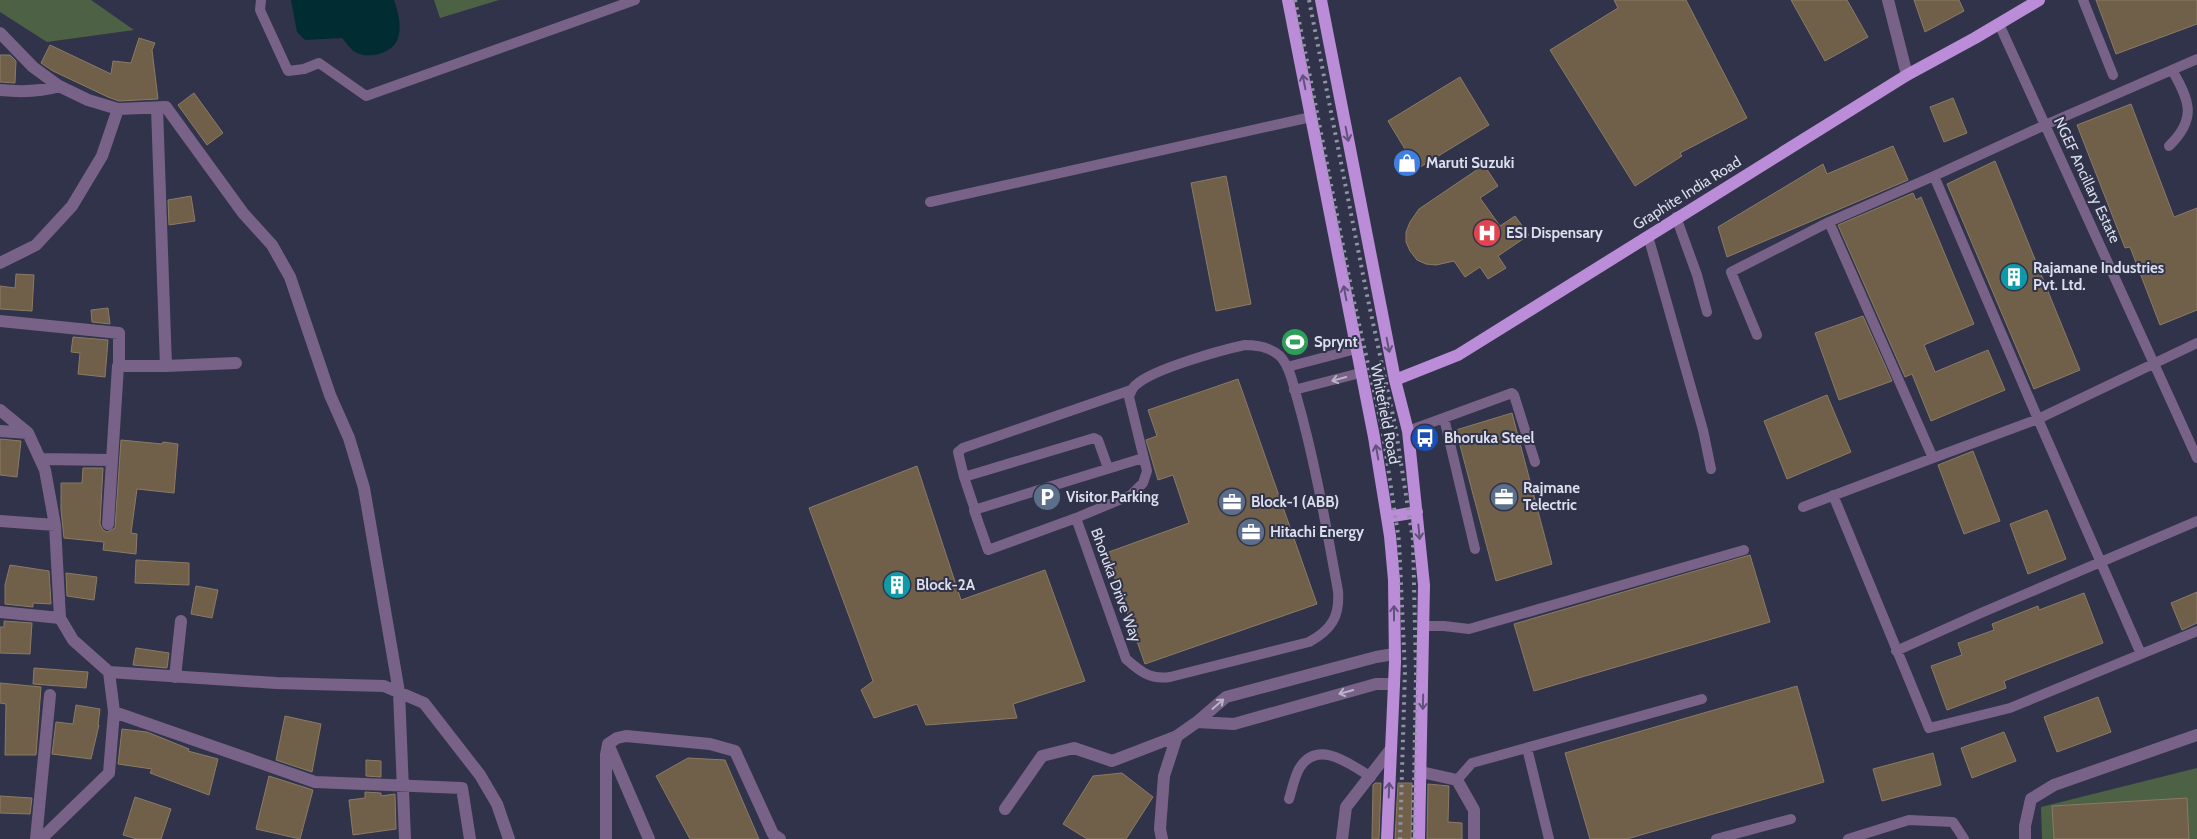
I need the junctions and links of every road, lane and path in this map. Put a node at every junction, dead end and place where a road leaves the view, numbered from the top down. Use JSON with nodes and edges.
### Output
{"nodes":[{"id":1,"x":261,"y":0,"type":"edge"},
{"id":2,"x":635,"y":0,"type":"edge"},
{"id":3,"x":1288,"y":0,"type":"edge"},
{"id":4,"x":1321,"y":0,"type":"edge"},
{"id":5,"x":1888,"y":0,"type":"edge"},
{"id":6,"x":2039,"y":0,"type":"edge"},
{"id":7,"x":2083,"y":0,"type":"edge"},
{"id":8,"x":1998,"y":24,"type":"junction"},
{"id":9,"x":0,"y":33,"type":"edge"},
{"id":10,"x":2197,"y":59,"type":"edge"},
{"id":11,"x":2172,"y":70,"type":"junction"},
{"id":12,"x":1907,"y":75,"type":"junction"},
{"id":13,"x":2114,"y":75,"type":"dead end"},
{"id":14,"x":59,"y":86,"type":"junction"},
{"id":15,"x":0,"y":90,"type":"edge"},
{"id":16,"x":157,"y":108,"type":"junction"},
{"id":17,"x":118,"y":109,"type":"junction"},
{"id":18,"x":1311,"y":117,"type":"junction"},
{"id":19,"x":2045,"y":125,"type":"junction"},
{"id":20,"x":2169,"y":146,"type":"dead end"},
{"id":21,"x":1934,"y":176,"type":"junction"},
{"id":22,"x":930,"y":202,"type":"dead end"},
{"id":23,"x":1676,"y":217,"type":"junction"},
{"id":24,"x":1828,"y":222,"type":"junction"},
{"id":25,"x":1648,"y":236,"type":"junction"},
{"id":26,"x":0,"y":263,"type":"edge"},
{"id":27,"x":1706,"y":312,"type":"dead end"},
{"id":28,"x":0,"y":321,"type":"edge"},
{"id":29,"x":1757,"y":335,"type":"dead end"},
{"id":30,"x":2197,"y":344,"type":"edge"},
{"id":31,"x":1356,"y":349,"type":"junction"},
{"id":32,"x":236,"y":364,"type":"dead end"},
{"id":33,"x":2154,"y":364,"type":"junction"},
{"id":34,"x":166,"y":366,"type":"junction"},
{"id":35,"x":1287,"y":367,"type":"junction"},
{"id":36,"x":118,"y":368,"type":"junction"},
{"id":37,"x":1360,"y":373,"type":"junction"},
{"id":38,"x":1395,"y":380,"type":"junction"},
{"id":39,"x":1131,"y":390,"type":"junction"},
{"id":40,"x":1294,"y":390,"type":"junction"},
{"id":41,"x":0,"y":410,"type":"edge"},
{"id":42,"x":1444,"y":418,"type":"junction"},
{"id":43,"x":2038,"y":419,"type":"junction"},
{"id":44,"x":0,"y":431,"type":"edge"},
{"id":45,"x":1408,"y":431,"type":"junction"},
{"id":46,"x":28,"y":434,"type":"junction"},
{"id":47,"x":1143,"y":458,"type":"junction"},
{"id":48,"x":1933,"y":458,"type":"junction"},
{"id":49,"x":2197,"y":458,"type":"edge"},
{"id":50,"x":40,"y":459,"type":"junction"},
{"id":51,"x":112,"y":460,"type":"junction"},
{"id":52,"x":1535,"y":462,"type":"dead end"},
{"id":53,"x":1108,"y":468,"type":"junction"},
{"id":54,"x":1711,"y":469,"type":"dead end"},
{"id":55,"x":964,"y":477,"type":"junction"},
{"id":56,"x":1833,"y":495,"type":"junction"},
{"id":57,"x":1803,"y":506,"type":"dead end"},
{"id":58,"x":974,"y":510,"type":"junction"},
{"id":59,"x":1417,"y":512,"type":"junction"},
{"id":60,"x":1387,"y":517,"type":"junction"},
{"id":61,"x":1076,"y":518,"type":"junction"},
{"id":62,"x":0,"y":521,"type":"edge"},
{"id":63,"x":2197,"y":521,"type":"edge"},
{"id":64,"x":108,"y":524,"type":"dead end"},
{"id":65,"x":55,"y":525,"type":"junction"},
{"id":66,"x":1475,"y":548,"type":"dead end"},
{"id":67,"x":1744,"y":550,"type":"dead end"},
{"id":68,"x":2102,"y":562,"type":"junction"},
{"id":69,"x":0,"y":612,"type":"edge"},
{"id":70,"x":60,"y":618,"type":"junction"},
{"id":71,"x":181,"y":621,"type":"dead end"},
{"id":72,"x":1424,"y":626,"type":"junction"},
{"id":73,"x":2197,"y":631,"type":"edge"},
{"id":74,"x":1896,"y":651,"type":"junction"},
{"id":75,"x":1394,"y":654,"type":"junction"},
{"id":76,"x":2141,"y":654,"type":"junction"},
{"id":77,"x":109,"y":672,"type":"junction"},
{"id":78,"x":175,"y":678,"type":"junction"},
{"id":79,"x":1394,"y":684,"type":"junction"},
{"id":80,"x":399,"y":692,"type":"junction"},
{"id":81,"x":50,"y":695,"type":"dead end"},
{"id":82,"x":1702,"y":699,"type":"dead end"},
{"id":83,"x":114,"y":712,"type":"junction"},
{"id":84,"x":1197,"y":722,"type":"junction"},
{"id":85,"x":2197,"y":735,"type":"edge"},
{"id":86,"x":1177,"y":736,"type":"junction"},
{"id":87,"x":608,"y":744,"type":"junction"},
{"id":88,"x":1527,"y":748,"type":"junction"},
{"id":89,"x":1391,"y":750,"type":"junction"},
{"id":90,"x":1421,"y":772,"type":"junction"},
{"id":91,"x":1371,"y":776,"type":"junction"},
{"id":92,"x":1457,"y":780,"type":"junction"},
{"id":93,"x":401,"y":785,"type":"junction"},
{"id":94,"x":1289,"y":799,"type":"dead end"},
{"id":95,"x":1005,"y":810,"type":"dead end"},
{"id":96,"x":1791,"y":819,"type":"dead end"},
{"id":97,"x":1158,"y":836,"type":"edge"},
{"id":98,"x":36,"y":839,"type":"edge"},
{"id":99,"x":41,"y":839,"type":"edge"},
{"id":100,"x":405,"y":839,"type":"edge"},
{"id":101,"x":470,"y":839,"type":"edge"},
{"id":102,"x":509,"y":839,"type":"edge"},
{"id":103,"x":606,"y":839,"type":"edge"},
{"id":104,"x":648,"y":839,"type":"edge"},
{"id":105,"x":780,"y":839,"type":"edge"},
{"id":106,"x":1342,"y":839,"type":"edge"},
{"id":107,"x":1387,"y":839,"type":"edge"},
{"id":108,"x":1418,"y":839,"type":"edge"},
{"id":109,"x":1474,"y":839,"type":"edge"},
{"id":110,"x":1549,"y":839,"type":"edge"},
{"id":111,"x":1716,"y":839,"type":"edge"},
{"id":112,"x":1848,"y":839,"type":"edge"},
{"id":113,"x":1964,"y":839,"type":"edge"},
{"id":114,"x":2026,"y":839,"type":"edge"}],
"edges":[{"from":1,"to":2,"type":"lane"},
{"from":18,"to":3,"type":"main road","name":"Whitefield Road","one_way":true},
{"from":4,"to":38,"type":"main road","name":"Whitefield Road","one_way":true},
{"from":5,"to":12,"type":"street"},
{"from":6,"to":8,"type":"main road","name":"Graphite India Road"},
{"from":7,"to":13,"type":"lane"},
{"from":8,"to":12,"type":"main road","name":"Graphite India Road"},
{"from":8,"to":19,"type":"lane","name":"NGEF Ancillary Estate"},
{"from":9,"to":14,"type":"street"},
{"from":10,"to":11,"type":"lane"},
{"from":11,"to":19,"type":"lane"},
{"from":11,"to":20,"type":"lane"},
{"from":12,"to":23,"type":"main road","name":"Graphite India Road"},
{"from":14,"to":15,"type":"street"},
{"from":14,"to":17,"type":"street"},
{"from":16,"to":17,"type":"street"},
{"from":16,"to":34,"type":"street"},
{"from":16,"to":80,"type":"street"},
{"from":17,"to":26,"type":"street"},
{"from":18,"to":22,"type":"lane"},
{"from":31,"to":18,"type":"main road","name":"Whitefield Road","one_way":true},
{"from":19,"to":21,"type":"lane"},
{"from":19,"to":33,"type":"lane","name":"NGEF Ancillary Estate"},
{"from":21,"to":24,"type":"lane"},
{"from":21,"to":43,"type":"lane"},
{"from":23,"to":25,"type":"main road","name":"Graphite India Road"},
{"from":23,"to":27,"type":"lane"},
{"from":24,"to":29,"type":"lane"},
{"from":24,"to":48,"type":"lane"},
{"from":25,"to":38,"type":"main road","name":"Graphite India Road"},
{"from":25,"to":54,"type":"lane"},
{"from":28,"to":36,"type":"street"},
{"from":30,"to":33,"type":"lane"},
{"from":31,"to":35,"type":"lane"},
{"from":31,"to":37,"type":"main road","name":"Whitefield Road"},
{"from":32,"to":34,"type":"street"},
{"from":33,"to":43,"type":"lane"},
{"from":33,"to":49,"type":"lane","name":"NGEF Ancillary Estate"},
{"from":34,"to":36,"type":"street"},
{"from":35,"to":39,"type":"lane","name":"Bhoruka Drive Way"},
{"from":35,"to":40,"type":"lane","name":"Bhoruka Drive Way"},
{"from":36,"to":51,"type":"street"},
{"from":37,"to":40,"type":"lane","one_way":true},
{"from":60,"to":37,"type":"main road","name":"Whitefield Road","one_way":true},
{"from":38,"to":45,"type":"main road"},
{"from":39,"to":47,"type":"lane","name":"Bhoruka Drive Way"},
{"from":39,"to":55,"type":"lane"},
{"from":40,"to":61,"type":"lane","name":"Bhoruka Drive Way"},
{"from":41,"to":46,"type":"street"},
{"from":42,"to":45,"type":"lane"},
{"from":42,"to":52,"type":"lane"},
{"from":42,"to":66,"type":"lane"},
{"from":43,"to":48,"type":"lane"},
{"from":43,"to":68,"type":"lane"},
{"from":44,"to":46,"type":"street"},
{"from":45,"to":59,"type":"main road","name":"Whitefield Road"},
{"from":46,"to":50,"type":"street"},
{"from":47,"to":53,"type":"lane"},
{"from":47,"to":61,"type":"lane","name":"Bhoruka Drive Way"},
{"from":48,"to":56,"type":"lane"},
{"from":50,"to":51,"type":"street"},
{"from":50,"to":65,"type":"street"},
{"from":51,"to":64,"type":"street"},
{"from":53,"to":55,"type":"lane"},
{"from":53,"to":58,"type":"lane"},
{"from":55,"to":58,"type":"lane"},
{"from":56,"to":57,"type":"lane"},
{"from":56,"to":74,"type":"lane"},
{"from":58,"to":61,"type":"lane"},
{"from":59,"to":60,"type":"main road"},
{"from":59,"to":72,"type":"main road","name":"Whitefield Road","one_way":true},
{"from":75,"to":60,"type":"main road","name":"Whitefield Road","one_way":true},
{"from":62,"to":65,"type":"street"},
{"from":63,"to":68,"type":"lane"},
{"from":65,"to":70,"type":"street"},
{"from":67,"to":72,"type":"lane"},
{"from":68,"to":74,"type":"lane"},
{"from":68,"to":76,"type":"lane"},
{"from":69,"to":70,"type":"street"},
{"from":70,"to":77,"type":"street"},
{"from":71,"to":78,"type":"street"},
{"from":72,"to":90,"type":"main road","name":"Whitefield Road","one_way":true},
{"from":73,"to":76,"type":"lane"},
{"from":74,"to":76,"type":"lane"},
{"from":75,"to":79,"type":"main road","name":"Whitefield Road"},
{"from":84,"to":75,"type":"street","one_way":true},
{"from":77,"to":78,"type":"street"},
{"from":77,"to":83,"type":"street"},
{"from":78,"to":80,"type":"street"},
{"from":79,"to":84,"type":"street","one_way":true},
{"from":79,"to":89,"type":"main road","name":"Whitefield Road"},
{"from":80,"to":93,"type":"street"},
{"from":80,"to":102,"type":"street"},
{"from":81,"to":98,"type":"street"},
{"from":82,"to":88,"type":"lane"},
{"from":83,"to":93,"type":"street"},
{"from":83,"to":99,"type":"street"},
{"from":84,"to":86,"type":"street"},
{"from":85,"to":114,"type":"street"},
{"from":86,"to":95,"type":"street"},
{"from":86,"to":97,"type":"street"},
{"from":87,"to":103,"type":"street"},
{"from":87,"to":104,"type":"street"},
{"from":87,"to":105,"type":"street"},
{"from":88,"to":92,"type":"lane"},
{"from":88,"to":110,"type":"lane"},
{"from":89,"to":91,"type":"street"},
{"from":107,"to":89,"type":"main road","name":"Whitefield Road","one_way":true},
{"from":90,"to":92,"type":"street"},
{"from":90,"to":108,"type":"main road","name":"Whitefield Road"},
{"from":91,"to":94,"type":"lane"},
{"from":91,"to":106,"type":"street"},
{"from":92,"to":109,"type":"street"},
{"from":93,"to":100,"type":"street"},
{"from":93,"to":101,"type":"street"},
{"from":96,"to":111,"type":"lane"},
{"from":112,"to":113,"type":"lane"}]}
